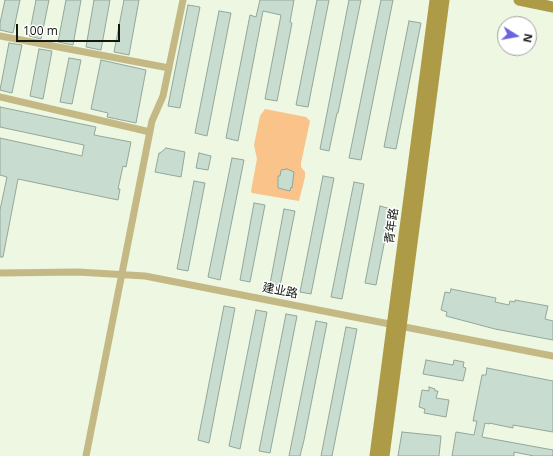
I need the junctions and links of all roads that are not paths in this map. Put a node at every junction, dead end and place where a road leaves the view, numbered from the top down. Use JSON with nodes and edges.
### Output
{"nodes":[{"id":1,"x":183,"y":0,"type":"edge"},
{"id":2,"x":435,"y":0,"type":"edge"},
{"id":3,"x":444,"y":0,"type":"edge"},
{"id":4,"x":519,"y":0,"type":"edge"},
{"id":5,"x":553,"y":7,"type":"edge"},
{"id":6,"x":0,"y":36,"type":"edge"},
{"id":7,"x":169,"y":68,"type":"junction"},
{"id":8,"x":0,"y":97,"type":"edge"},
{"id":9,"x":150,"y":132,"type":"junction"},
{"id":10,"x":0,"y":273,"type":"edge"},
{"id":11,"x":122,"y":274,"type":"junction"},
{"id":12,"x":396,"y":325,"type":"junction"},
{"id":13,"x":553,"y":356,"type":"edge"},
{"id":14,"x":86,"y":456,"type":"edge"},
{"id":15,"x":375,"y":456,"type":"edge"},
{"id":16,"x":384,"y":456,"type":"edge"}],
"edges":[{"from":1,"to":7,"type":"street"},
{"from":2,"to":12,"type":"street","name":"青年路"},
{"from":3,"to":12,"type":"street","name":"青年路"},
{"from":4,"to":5,"type":"street"},
{"from":6,"to":7,"type":"street"},
{"from":7,"to":9,"type":"street"},
{"from":8,"to":9,"type":"street"},
{"from":9,"to":11,"type":"street"},
{"from":10,"to":11,"type":"street","name":"建业路"},
{"from":11,"to":12,"type":"street","name":"建业路"},
{"from":11,"to":14,"type":"street"},
{"from":12,"to":13,"type":"street","name":"建业路"},
{"from":12,"to":15,"type":"street","name":"青年路"},
{"from":12,"to":16,"type":"street","name":"青年路"}]}
